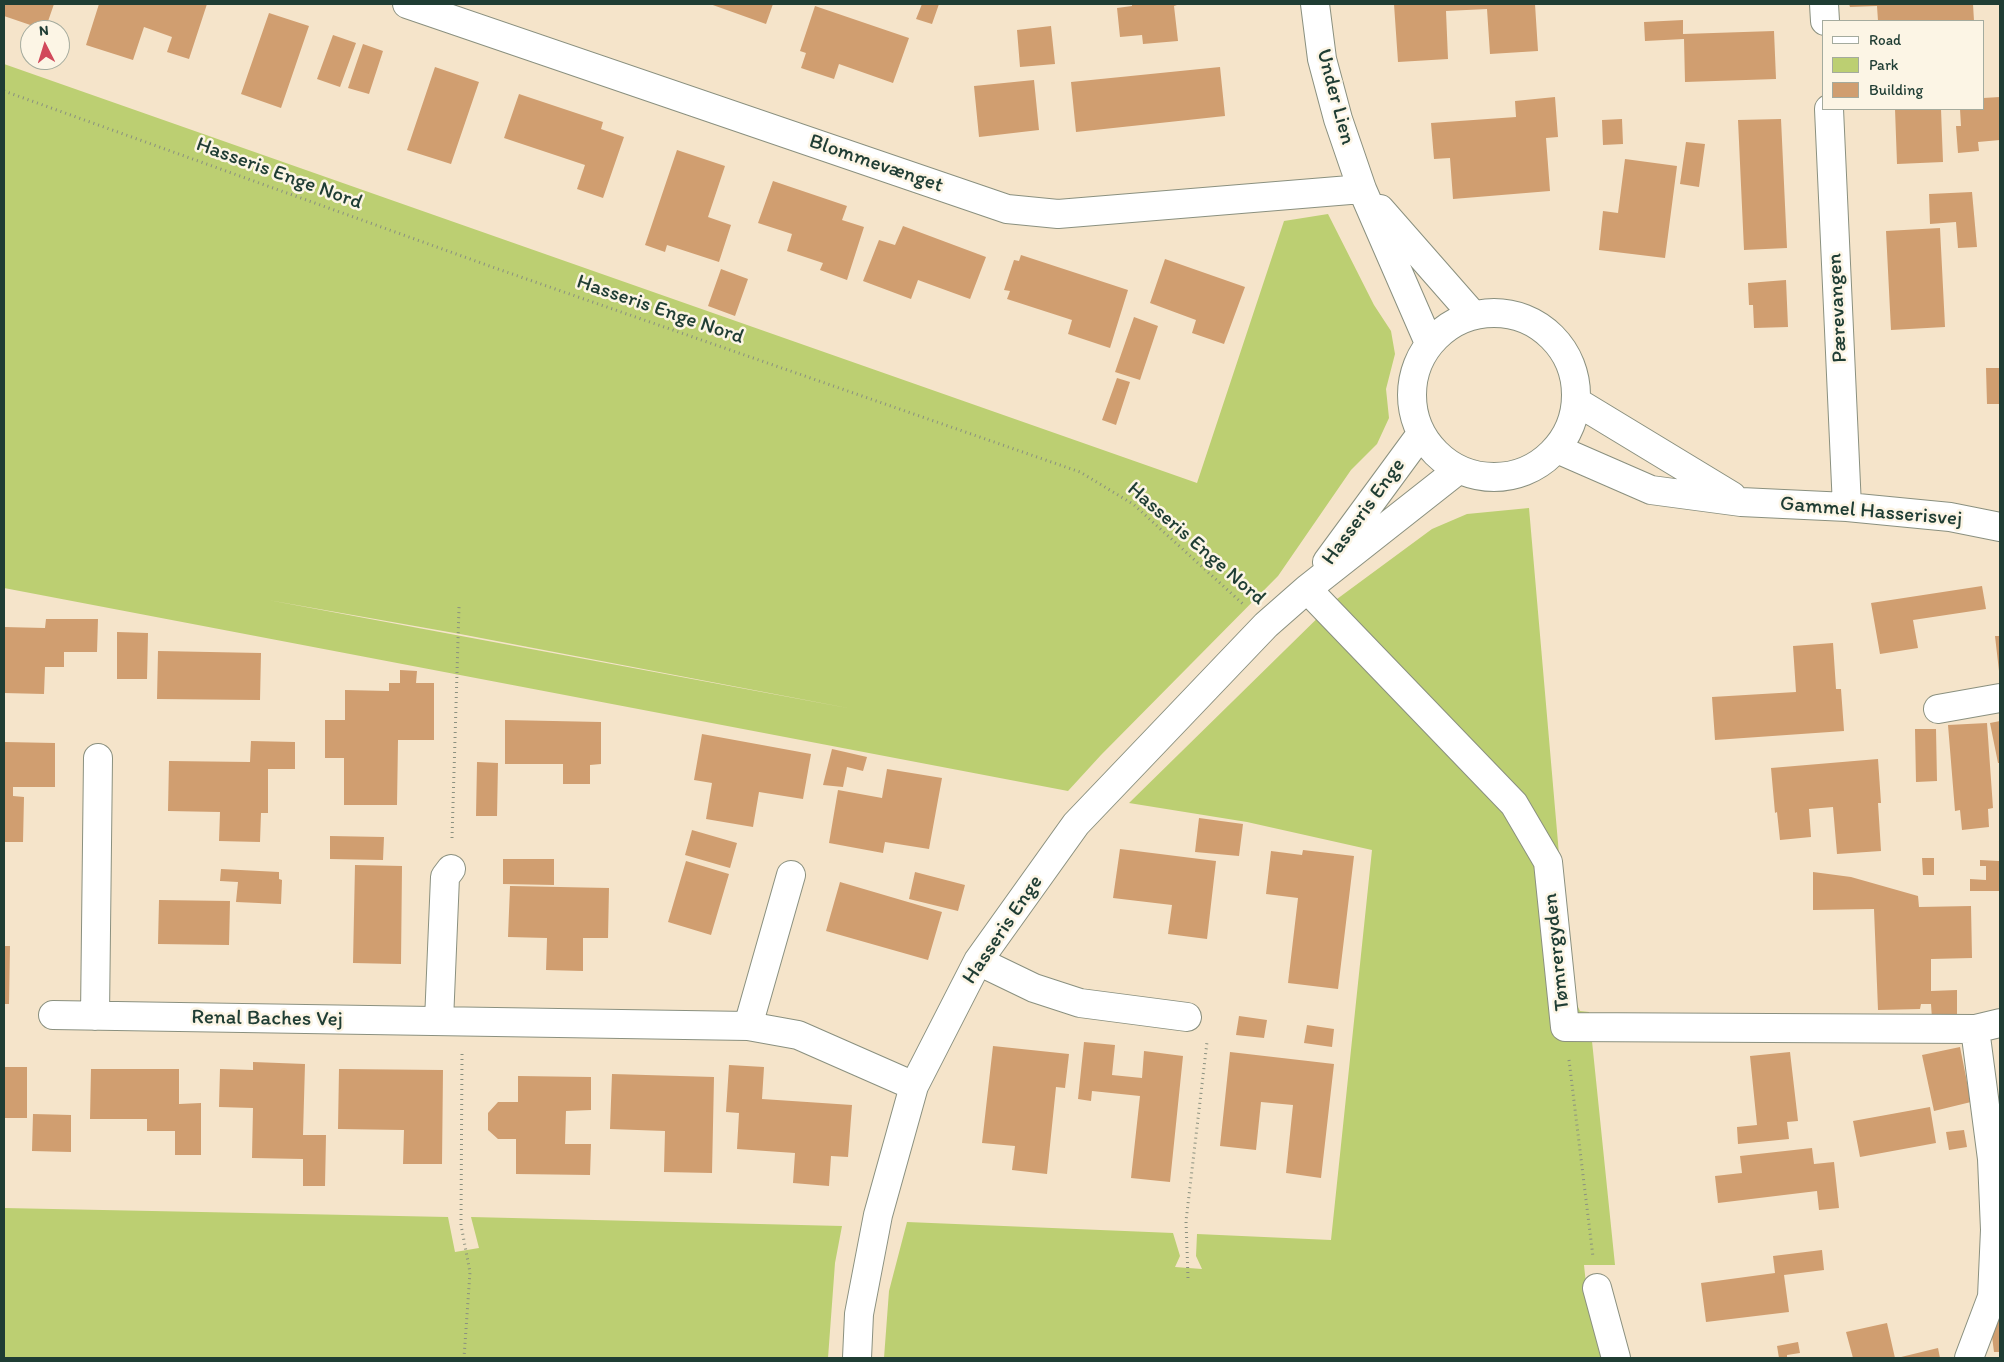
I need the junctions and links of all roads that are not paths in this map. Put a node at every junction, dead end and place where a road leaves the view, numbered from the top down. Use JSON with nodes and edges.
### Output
{"nodes":[{"id":1,"x":407,"y":4,"type":"edge"},
{"id":2,"x":1315,"y":4,"type":"edge"},
{"id":3,"x":1824,"y":4,"type":"edge"},
{"id":4,"x":1825,"y":20,"type":"edge"},
{"id":5,"x":1829,"y":110,"type":"edge"},
{"id":6,"x":1362,"y":189,"type":"junction"},
{"id":7,"x":1473,"y":315,"type":"junction"},
{"id":8,"x":1429,"y":343,"type":"junction"},
{"id":9,"x":1577,"y":402,"type":"junction"},
{"id":10,"x":1421,"y":434,"type":"junction"},
{"id":11,"x":1557,"y":450,"type":"junction"},
{"id":12,"x":1458,"y":470,"type":"junction"},
{"id":13,"x":1742,"y":502,"type":"junction"},
{"id":14,"x":1848,"y":507,"type":"junction"},
{"id":15,"x":2000,"y":527,"type":"edge"},
{"id":16,"x":1307,"y":589,"type":"junction"},
{"id":17,"x":2000,"y":698,"type":"edge"},
{"id":18,"x":1938,"y":708,"type":"dead end"},
{"id":19,"x":98,"y":758,"type":"dead end"},
{"id":20,"x":451,"y":868,"type":"road end"},
{"id":21,"x":791,"y":875,"type":"dead end"},
{"id":22,"x":978,"y":961,"type":"junction"},
{"id":23,"x":53,"y":1015,"type":"dead end"},
{"id":24,"x":95,"y":1016,"type":"junction"},
{"id":25,"x":1187,"y":1016,"type":"road end"},
{"id":26,"x":451,"y":1021,"type":"junction"},
{"id":27,"x":748,"y":1026,"type":"junction"},
{"id":28,"x":1988,"y":1026,"type":"edge"},
{"id":29,"x":914,"y":1086,"type":"junction"},
{"id":30,"x":1597,"y":1288,"type":"road end"},
{"id":31,"x":1996,"y":1296,"type":"edge"},
{"id":32,"x":857,"y":1358,"type":"edge"},
{"id":33,"x":1616,"y":1358,"type":"edge"},
{"id":34,"x":1969,"y":1358,"type":"edge"}],
"edges":[{"from":1,"to":6,"type":"street","name":"Blommevænget"},
{"from":2,"to":6,"type":"street","name":"Under Lien"},
{"from":3,"to":4,"type":"street"},
{"from":5,"to":14,"type":"street","name":"Pærevangen"},
{"from":6,"to":7,"type":"street","name":"Under Lien"},
{"from":6,"to":8,"type":"street","name":"Under Lien"},
{"from":7,"to":8,"type":"street"},
{"from":7,"to":9,"type":"street"},
{"from":8,"to":10,"type":"street"},
{"from":9,"to":11,"type":"street"},
{"from":9,"to":13,"type":"street","name":"Gammel Hasserisvej"},
{"from":10,"to":12,"type":"street"},
{"from":10,"to":16,"type":"street","name":"Hasseris Enge"},
{"from":11,"to":12,"type":"street"},
{"from":11,"to":13,"type":"street","name":"Gammel Hasserisvej"},
{"from":12,"to":16,"type":"street","name":"Hasseris Enge"},
{"from":13,"to":14,"type":"street","name":"Gammel Hasserisvej"},
{"from":14,"to":15,"type":"street","name":"Gammel Hasserisvej"},
{"from":16,"to":22,"type":"street","name":"Hasseris Enge"},
{"from":16,"to":28,"type":"street","name":"Tømrergyden"},
{"from":17,"to":18,"type":"street"},
{"from":19,"to":24,"type":"street"},
{"from":20,"to":26,"type":"street"},
{"from":21,"to":27,"type":"street"},
{"from":22,"to":25,"type":"street"},
{"from":22,"to":29,"type":"street","name":"Hasseris Enge"},
{"from":23,"to":24,"type":"street","name":"Renal Baches Vej"},
{"from":24,"to":26,"type":"street","name":"Renal Baches Vej"},
{"from":26,"to":27,"type":"street","name":"Renal Baches Vej"},
{"from":27,"to":29,"type":"street","name":"Renal Baches Vej"},
{"from":28,"to":31,"type":"street","name":"Tømrergyden"},
{"from":29,"to":32,"type":"street","name":"Hasseris Enge"},
{"from":30,"to":33,"type":"street"},
{"from":31,"to":34,"type":"street","name":"Tømrergyden"}]}
